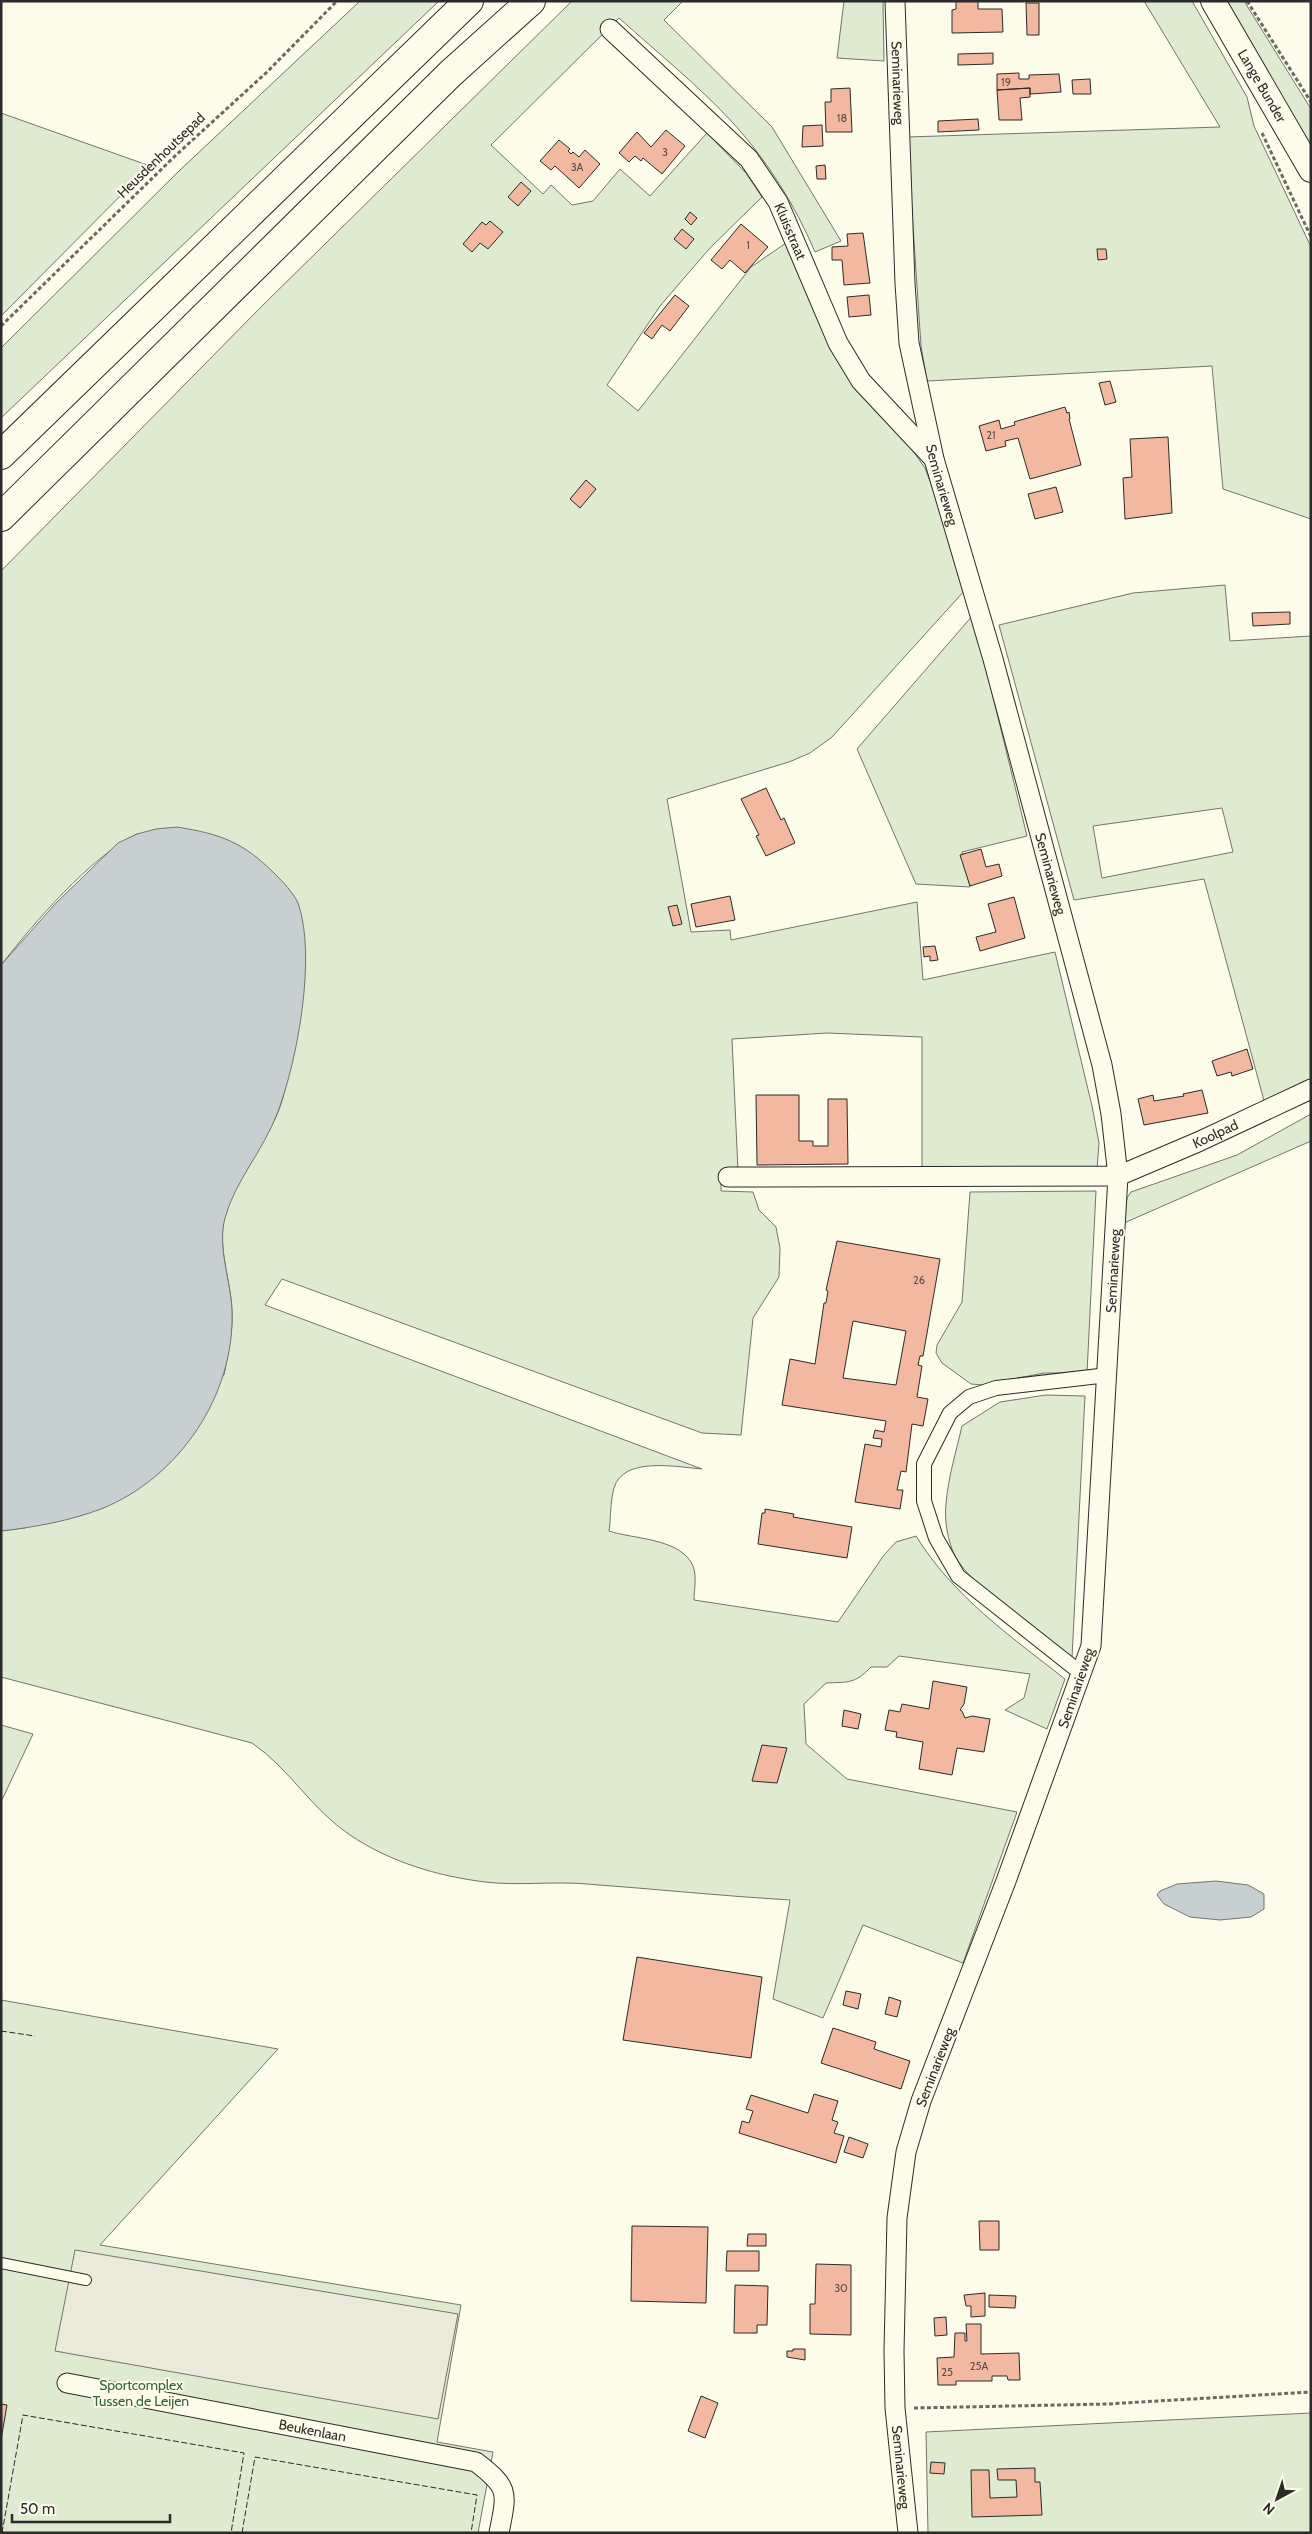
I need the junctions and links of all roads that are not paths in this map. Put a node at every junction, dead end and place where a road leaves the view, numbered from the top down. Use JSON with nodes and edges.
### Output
{"nodes":[{"id":1,"x":469,"y":1,"type":"edge"},
{"id":2,"x":531,"y":1,"type":"edge"},
{"id":3,"x":895,"y":1,"type":"edge"},
{"id":4,"x":1213,"y":1,"type":"edge"},
{"id":5,"x":610,"y":29,"type":"dead end"},
{"id":6,"x":1311,"y":170,"type":"edge"},
{"id":7,"x":1,"y":454,"type":"edge"},
{"id":8,"x":934,"y":459,"type":"junction"},
{"id":9,"x":1,"y":518,"type":"edge"},
{"id":10,"x":1311,"y":1089,"type":"edge"},
{"id":11,"x":728,"y":1176,"type":"dead end"},
{"id":12,"x":1118,"y":1176,"type":"junction"},
{"id":13,"x":1108,"y":1375,"type":"junction"},
{"id":14,"x":1082,"y":1674,"type":"junction"},
{"id":15,"x":1,"y":2263,"type":"edge"},
{"id":16,"x":86,"y":2280,"type":"dead end"},
{"id":17,"x":67,"y":2383,"type":"dead end"},
{"id":18,"x":499,"y":2533,"type":"edge"},
{"id":19,"x":908,"y":2533,"type":"edge"}],
"edges":[{"from":1,"to":7,"type":"highway"},
{"from":2,"to":9,"type":"highway"},
{"from":3,"to":8,"type":"street","name":"Seminarieweg"},
{"from":4,"to":6,"type":"street","name":"Lange Bunder"},
{"from":5,"to":8,"type":"street","name":"Kluisstraat"},
{"from":8,"to":12,"type":"street","name":"Seminarieweg"},
{"from":10,"to":12,"type":"street","name":"Koolpad"},
{"from":11,"to":12,"type":"street"},
{"from":12,"to":13,"type":"street","name":"Seminarieweg"},
{"from":13,"to":14,"type":"street","name":"Seminarieweg"},
{"from":13,"to":14,"type":"street"},
{"from":14,"to":19,"type":"street","name":"Seminarieweg"},
{"from":15,"to":16,"type":"lane"},
{"from":17,"to":18,"type":"street","name":"Beukenlaan"}]}
